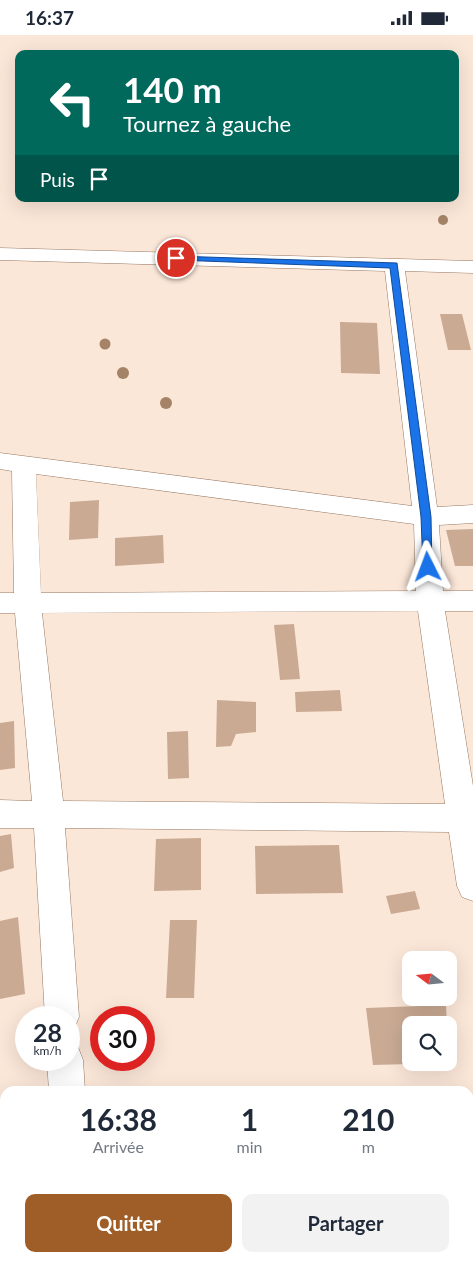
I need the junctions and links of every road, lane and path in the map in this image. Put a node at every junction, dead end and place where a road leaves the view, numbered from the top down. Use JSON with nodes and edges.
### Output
{"nodes":[{"id":1,"x":0,"y":254,"type":"edge"},
{"id":2,"x":394,"y":265,"type":"junction"},
{"id":3,"x":473,"y":267,"type":"edge"},
{"id":4,"x":12,"y":462,"type":"edge"},
{"id":5,"x":473,"y":515,"type":"edge"},
{"id":6,"x":426,"y":517,"type":"junction"},
{"id":7,"x":430,"y":601,"type":"junction"},
{"id":8,"x":473,"y":601,"type":"edge"},
{"id":9,"x":14,"y":604,"type":"edge"},
{"id":10,"x":0,"y":814,"type":"edge"},
{"id":11,"x":49,"y":814,"type":"junction"},
{"id":12,"x":464,"y":818,"type":"junction"},
{"id":13,"x":473,"y":887,"type":"edge"},
{"id":14,"x":61,"y":1006,"type":"edge"},
{"id":15,"x":66,"y":1071,"type":"edge"},
{"id":16,"x":67,"y":1086,"type":"edge"}],
"edges":[{"from":1,"to":2,"type":"street"},
{"from":2,"to":3,"type":"street"},
{"from":2,"to":6,"type":"street"},
{"from":4,"to":6,"type":"street"},
{"from":4,"to":9,"type":"street"},
{"from":5,"to":6,"type":"street"},
{"from":6,"to":7,"type":"street"},
{"from":7,"to":8,"type":"street"},
{"from":7,"to":9,"type":"street"},
{"from":7,"to":12,"type":"street"},
{"from":9,"to":11,"type":"street"},
{"from":10,"to":11,"type":"street"},
{"from":11,"to":12,"type":"street"},
{"from":11,"to":14,"type":"street"},
{"from":12,"to":13,"type":"street"},
{"from":15,"to":16,"type":"street"}]}
